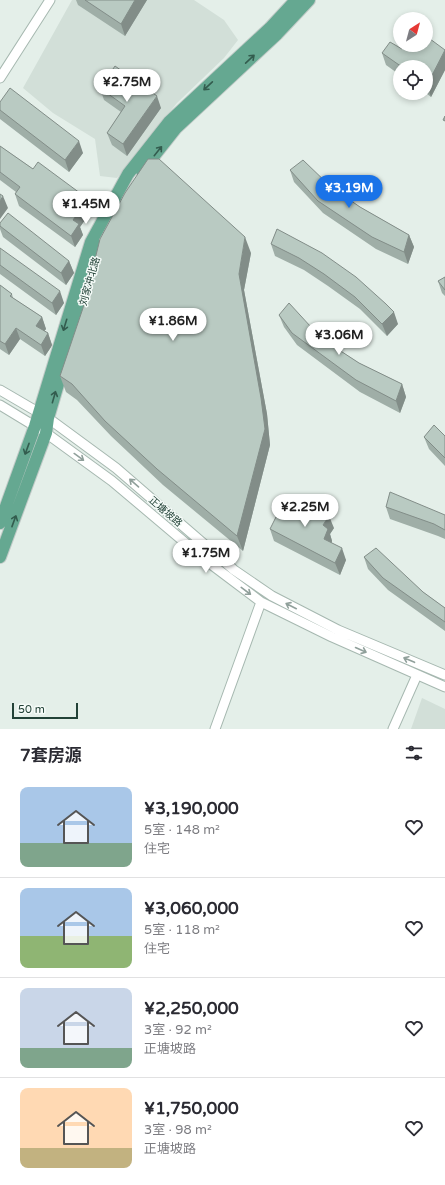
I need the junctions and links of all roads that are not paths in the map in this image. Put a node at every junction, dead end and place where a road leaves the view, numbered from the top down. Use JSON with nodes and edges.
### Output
{"nodes":[{"id":1,"x":50,"y":0,"type":"edge"},
{"id":2,"x":296,"y":0,"type":"edge"},
{"id":3,"x":310,"y":0,"type":"edge"},
{"id":4,"x":0,"y":78,"type":"edge"},
{"id":5,"x":0,"y":390,"type":"edge"},
{"id":6,"x":0,"y":405,"type":"edge"},
{"id":7,"x":43,"y":415,"type":"junction"},
{"id":8,"x":35,"y":426,"type":"junction"},
{"id":9,"x":46,"y":433,"type":"junction"},
{"id":10,"x":0,"y":523,"type":"edge"},
{"id":11,"x":0,"y":557,"type":"edge"},
{"id":12,"x":261,"y":602,"type":"junction"},
{"id":13,"x":417,"y":675,"type":"junction"},
{"id":14,"x":445,"y":675,"type":"edge"},
{"id":15,"x":445,"y":687,"type":"edge"},
{"id":16,"x":215,"y":729,"type":"edge"},
{"id":17,"x":393,"y":729,"type":"edge"}],
"edges":[{"from":1,"to":4,"type":"street"},
{"from":2,"to":7,"type":"main road","name":"刘家冲北路","one_way":true},
{"from":7,"to":3,"type":"main road","name":"刘家冲北路","one_way":true},
{"from":5,"to":7,"type":"street","name":"正塘坡路"},
{"from":6,"to":8,"type":"street","name":"正塘坡路"},
{"from":7,"to":8,"type":"main road","name":"刘家冲北路"},
{"from":7,"to":9,"type":"main road","name":"刘家冲北路"},
{"from":14,"to":7,"type":"street","name":"正塘坡路","one_way":true},
{"from":8,"to":9,"type":"street","name":"正塘坡路"},
{"from":8,"to":10,"type":"main road","name":"刘家冲北路","one_way":true},
{"from":11,"to":9,"type":"main road","name":"刘家冲北路","one_way":true},
{"from":9,"to":12,"type":"street","name":"正塘坡路","one_way":true},
{"from":12,"to":13,"type":"street","name":"正塘坡路","one_way":true},
{"from":12,"to":16,"type":"street"},
{"from":13,"to":15,"type":"street","name":"正塘坡路"},
{"from":13,"to":17,"type":"street"}]}
